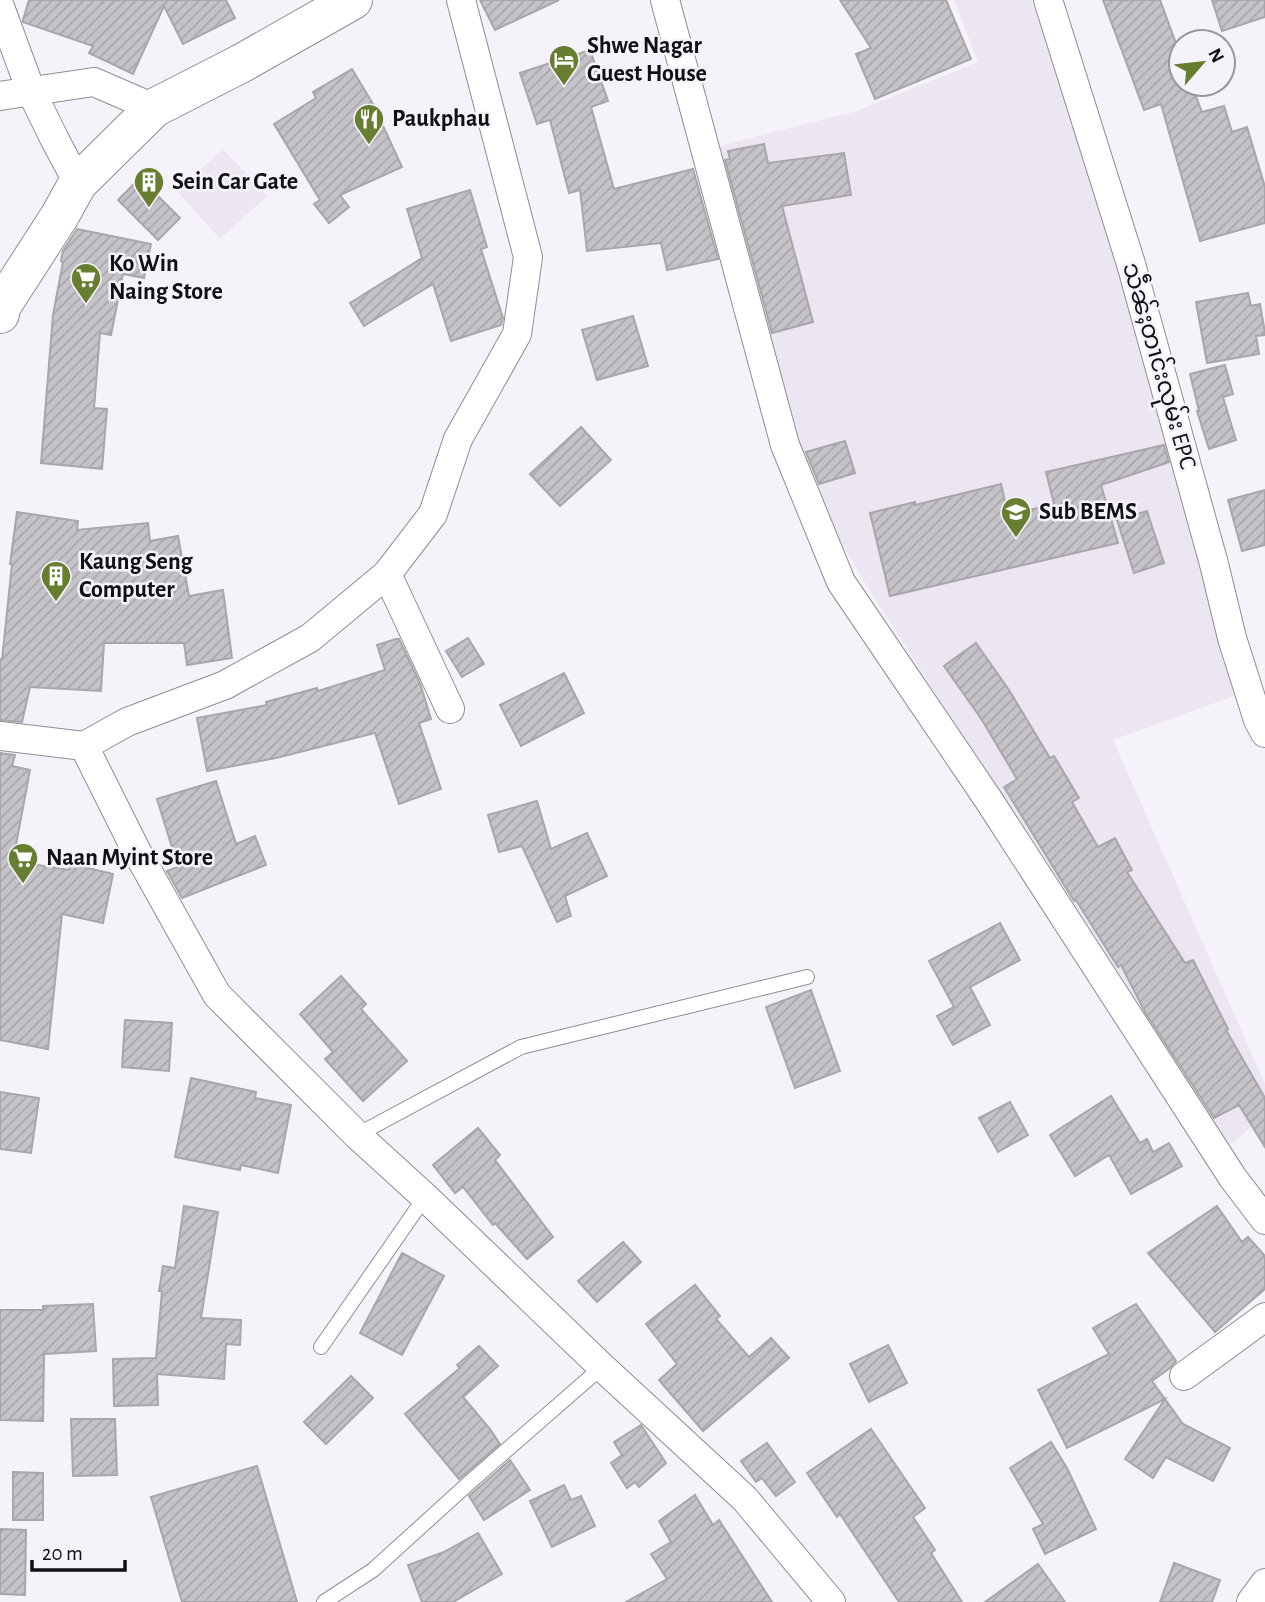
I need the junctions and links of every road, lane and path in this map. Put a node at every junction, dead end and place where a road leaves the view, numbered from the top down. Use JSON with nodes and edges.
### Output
{"nodes":[{"id":1,"x":353,"y":0,"type":"edge"},
{"id":2,"x":461,"y":0,"type":"edge"},
{"id":3,"x":665,"y":0,"type":"edge"},
{"id":4,"x":1048,"y":0,"type":"edge"},
{"id":5,"x":0,"y":7,"type":"edge"},
{"id":6,"x":31,"y":91,"type":"junction"},
{"id":7,"x":0,"y":96,"type":"edge"},
{"id":8,"x":154,"y":108,"type":"junction"},
{"id":9,"x":78,"y":183,"type":"junction"},
{"id":10,"x":0,"y":314,"type":"edge"},
{"id":11,"x":387,"y":574,"type":"junction"},
{"id":12,"x":450,"y":709,"type":"dead end"},
{"id":13,"x":1265,"y":733,"type":"edge"},
{"id":14,"x":0,"y":736,"type":"edge"},
{"id":15,"x":83,"y":746,"type":"junction"},
{"id":16,"x":807,"y":977,"type":"dead end"},
{"id":17,"x":357,"y":1135,"type":"junction"},
{"id":18,"x":425,"y":1197,"type":"junction"},
{"id":19,"x":1265,"y":1220,"type":"edge"},
{"id":20,"x":1265,"y":1317,"type":"edge"},
{"id":21,"x":321,"y":1347,"type":"dead end"},
{"id":22,"x":603,"y":1367,"type":"junction"},
{"id":23,"x":1184,"y":1376,"type":"dead end"},
{"id":24,"x":1265,"y":1583,"type":"edge"},
{"id":25,"x":324,"y":1602,"type":"edge"},
{"id":26,"x":831,"y":1602,"type":"edge"},
{"id":27,"x":1251,"y":1602,"type":"edge"}],
"edges":[{"from":1,"to":8,"type":"highway"},
{"from":2,"to":11,"type":"street"},
{"from":3,"to":19,"type":"street"},
{"from":4,"to":13,"type":"street","name":"သဵၼ်ႈတၢင်းလုမ်း EPC"},
{"from":5,"to":6,"type":"street"},
{"from":6,"to":7,"type":"street"},
{"from":6,"to":8,"type":"street"},
{"from":6,"to":9,"type":"street"},
{"from":8,"to":9,"type":"highway"},
{"from":9,"to":10,"type":"highway"},
{"from":11,"to":12,"type":"street"},
{"from":11,"to":15,"type":"street"},
{"from":14,"to":15,"type":"street"},
{"from":15,"to":17,"type":"street"},
{"from":16,"to":17,"type":"lane"},
{"from":17,"to":18,"type":"street"},
{"from":18,"to":21,"type":"lane"},
{"from":18,"to":22,"type":"street"},
{"from":20,"to":23,"type":"street"},
{"from":22,"to":25,"type":"lane"},
{"from":22,"to":26,"type":"street"},
{"from":24,"to":27,"type":"street"}]}
